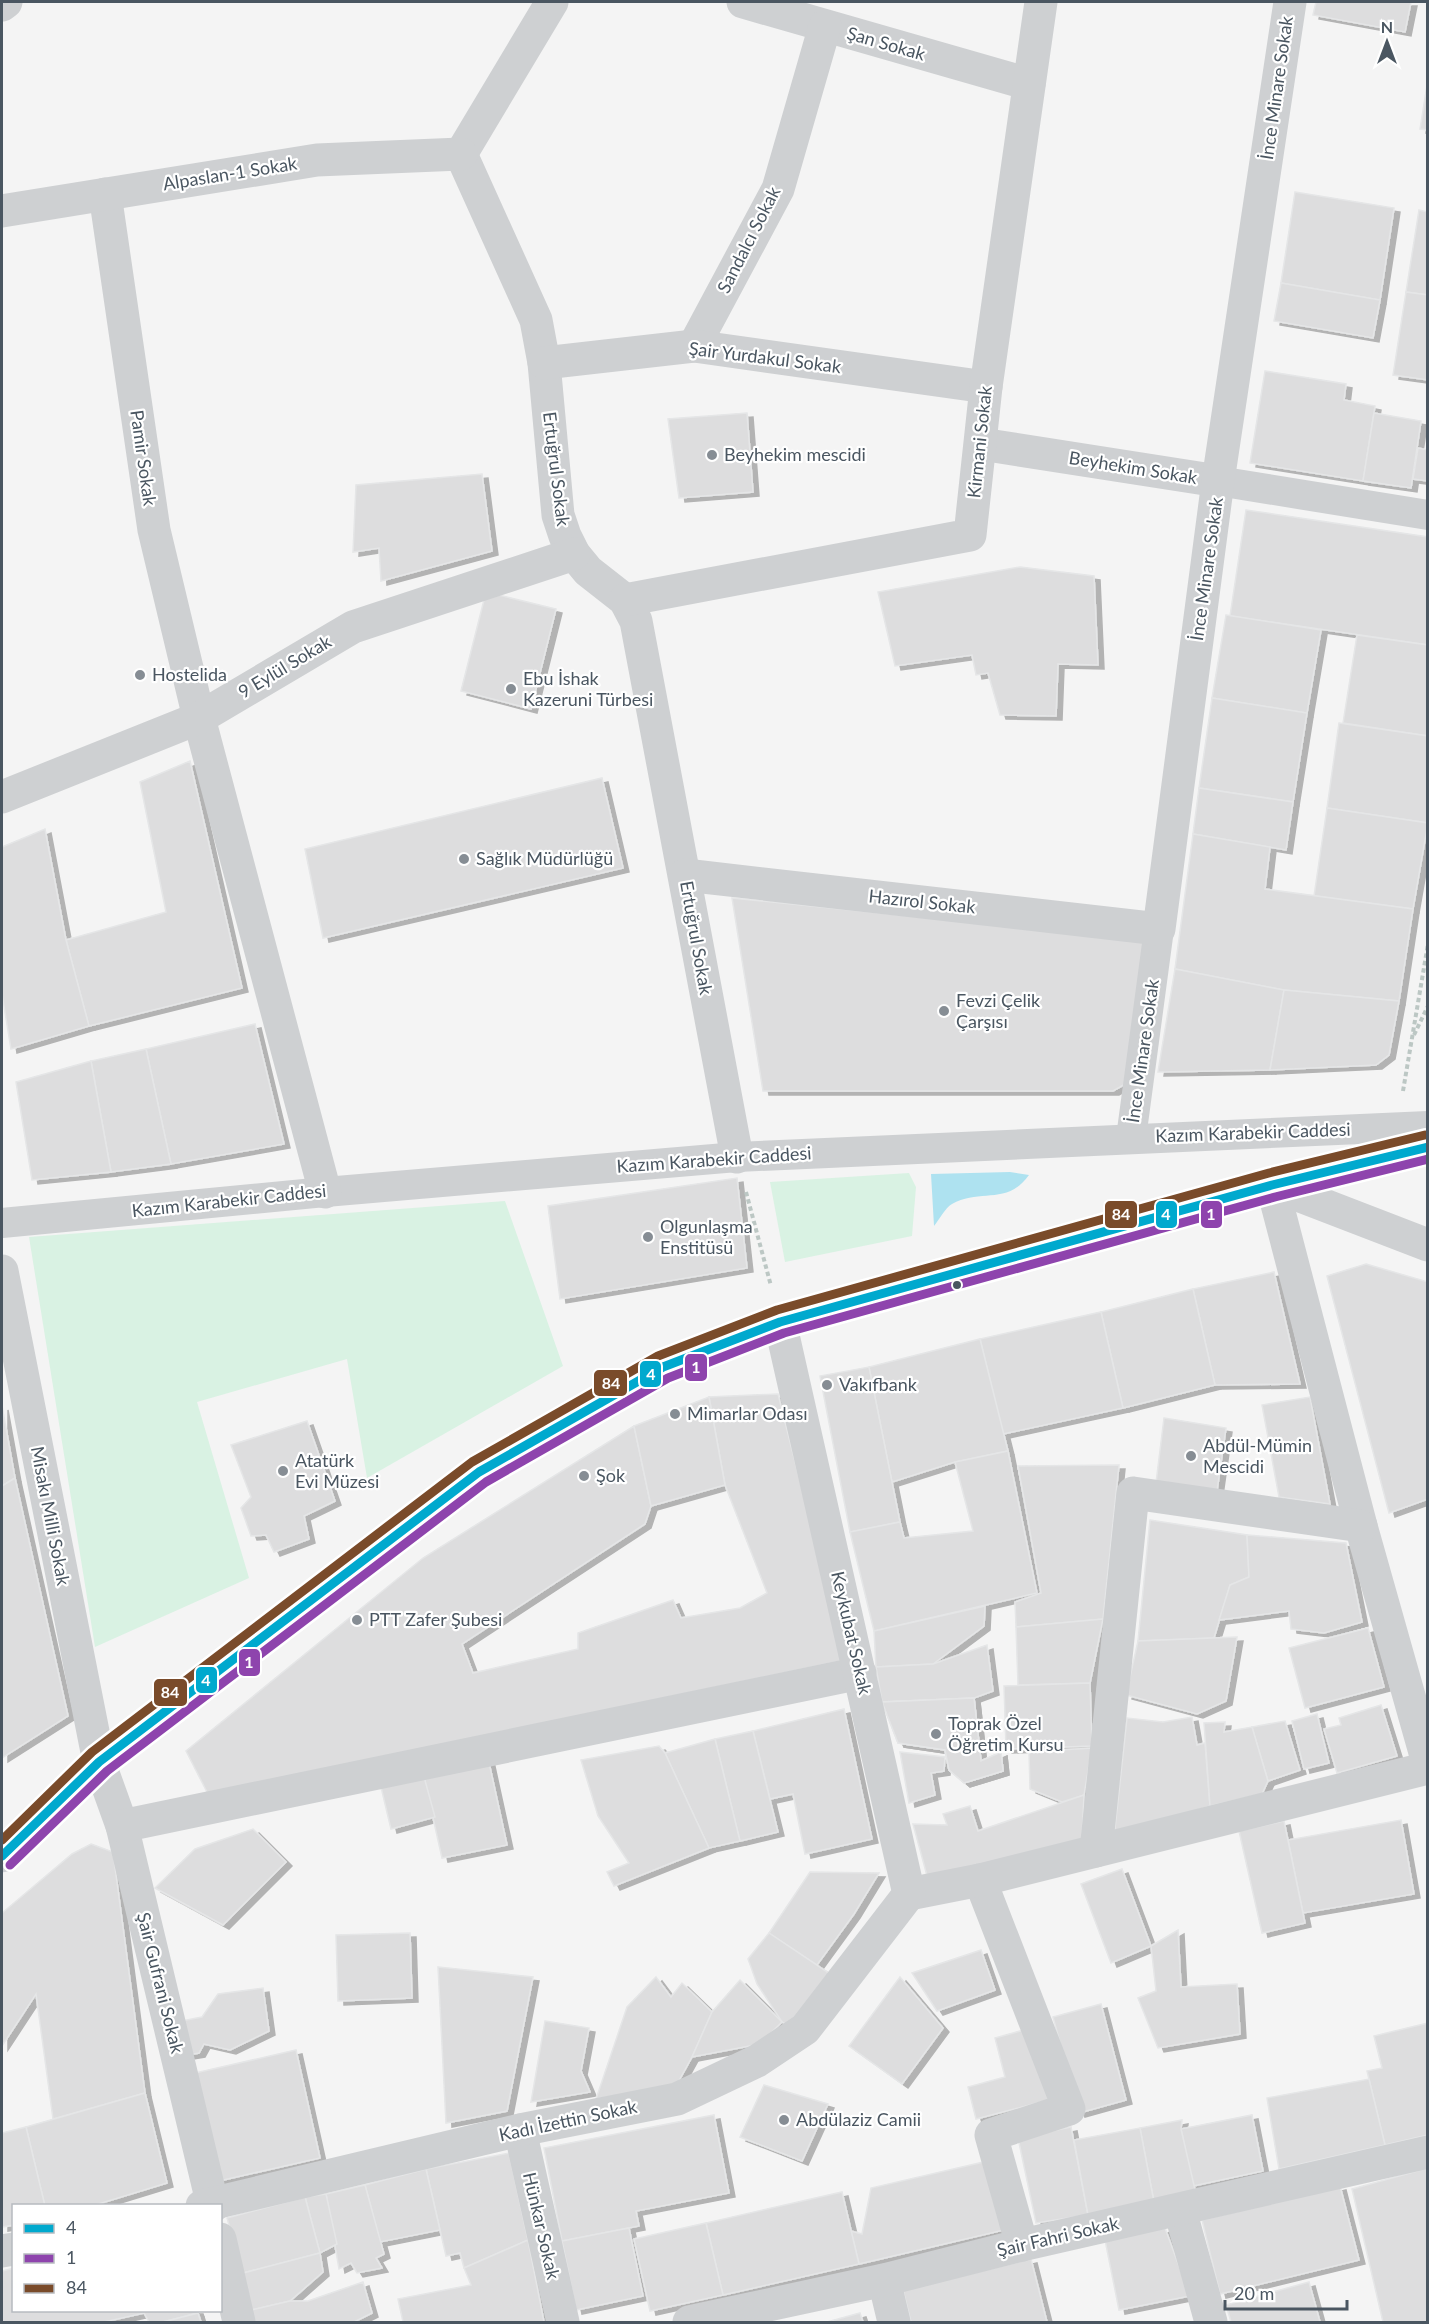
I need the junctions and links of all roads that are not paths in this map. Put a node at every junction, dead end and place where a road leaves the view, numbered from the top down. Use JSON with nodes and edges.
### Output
{"nodes":[{"id":1,"x":6,"y":2,"type":"edge"},
{"id":2,"x":552,"y":2,"type":"edge"},
{"id":3,"x":743,"y":2,"type":"edge"},
{"id":4,"x":1041,"y":2,"type":"edge"},
{"id":5,"x":1290,"y":2,"type":"edge"},
{"id":6,"x":2,"y":5,"type":"edge"},
{"id":7,"x":825,"y":26,"type":"junction"},
{"id":8,"x":1029,"y":84,"type":"junction"},
{"id":9,"x":461,"y":154,"type":"junction"},
{"id":10,"x":105,"y":194,"type":"junction"},
{"id":11,"x":2,"y":211,"type":"edge"},
{"id":12,"x":694,"y":346,"type":"junction"},
{"id":13,"x":544,"y":363,"type":"junction"},
{"id":14,"x":986,"y":387,"type":"junction"},
{"id":15,"x":981,"y":444,"type":"junction"},
{"id":16,"x":1218,"y":481,"type":"junction"},
{"id":17,"x":1428,"y":515,"type":"edge"},
{"id":18,"x":574,"y":554,"type":"junction"},
{"id":19,"x":625,"y":600,"type":"junction"},
{"id":20,"x":199,"y":718,"type":"junction"},
{"id":21,"x":2,"y":797,"type":"edge"},
{"id":22,"x":685,"y":875,"type":"junction"},
{"id":23,"x":1159,"y":929,"type":"junction"},
{"id":24,"x":1428,"y":1126,"type":"edge"},
{"id":25,"x":1131,"y":1138,"type":"junction"},
{"id":26,"x":1428,"y":1147,"type":"edge"},
{"id":27,"x":736,"y":1157,"type":"junction"},
{"id":28,"x":1272,"y":1185,"type":"junction"},
{"id":29,"x":325,"y":1192,"type":"junction"},
{"id":30,"x":2,"y":1223,"type":"edge"},
{"id":31,"x":1428,"y":1245,"type":"edge"},
{"id":32,"x":2,"y":1271,"type":"edge"},
{"id":33,"x":780,"y":1322,"type":"junction"},
{"id":34,"x":1361,"y":1527,"type":"junction"},
{"id":35,"x":860,"y":1672,"type":"junction"},
{"id":36,"x":99,"y":1762,"type":"junction"},
{"id":37,"x":1428,"y":1763,"type":"edge"},
{"id":38,"x":1428,"y":1768,"type":"edge"},
{"id":39,"x":122,"y":1826,"type":"junction"},
{"id":40,"x":1096,"y":1851,"type":"junction"},
{"id":41,"x":2,"y":1856,"type":"edge"},
{"id":42,"x":980,"y":1880,"type":"junction"},
{"id":43,"x":909,"y":1894,"type":"junction"},
{"id":44,"x":519,"y":2130,"type":"junction"},
{"id":45,"x":1428,"y":2152,"type":"edge"},
{"id":46,"x":209,"y":2204,"type":"edge"},
{"id":47,"x":213,"y":2204,"type":"edge"},
{"id":48,"x":1180,"y":2210,"type":"junction"},
{"id":49,"x":1022,"y":2245,"type":"junction"},
{"id":50,"x":222,"y":2248,"type":"edge"},
{"id":51,"x":884,"y":2280,"type":"junction"},
{"id":52,"x":239,"y":2322,"type":"edge"},
{"id":53,"x":563,"y":2322,"type":"edge"},
{"id":54,"x":689,"y":2322,"type":"edge"},
{"id":55,"x":894,"y":2322,"type":"edge"},
{"id":56,"x":1211,"y":2322,"type":"edge"}],
"edges":[{"from":1,"to":6,"type":"street"},
{"from":2,"to":9,"type":"street"},
{"from":3,"to":7,"type":"street","name":"Şan Sokak"},
{"from":4,"to":8,"type":"street","name":"Kirmani Sokak"},
{"from":5,"to":16,"type":"street","name":"İnce Minare Sokak"},
{"from":7,"to":8,"type":"street","name":"Şan Sokak"},
{"from":7,"to":12,"type":"street","name":"Sandalcı Sokak"},
{"from":8,"to":14,"type":"street","name":"Kirmani Sokak"},
{"from":9,"to":10,"type":"street","name":"Alpaslan-1 Sokak"},
{"from":9,"to":13,"type":"street","name":"Ertuğrul Sokak"},
{"from":10,"to":11,"type":"street","name":"Alpaslan-1 Sokak"},
{"from":10,"to":20,"type":"street","name":"Pamir Sokak"},
{"from":12,"to":13,"type":"street","name":"Şair Yurdakul Sokak"},
{"from":12,"to":14,"type":"street","name":"Şair Yurdakul Sokak"},
{"from":13,"to":18,"type":"street","name":"Ertuğrul Sokak"},
{"from":14,"to":15,"type":"street","name":"Kirmani Sokak"},
{"from":15,"to":16,"type":"street","name":"Beyhekim Sokak"},
{"from":15,"to":19,"type":"street","name":"Kirmani Sokak"},
{"from":16,"to":17,"type":"street","name":"Beyhekim Sokak"},
{"from":16,"to":23,"type":"street","name":"İnce Minare Sokak"},
{"from":18,"to":19,"type":"street","name":"Ertuğrul Sokak"},
{"from":18,"to":20,"type":"street","name":"9 Eylül Sokak"},
{"from":19,"to":22,"type":"street","name":"Ertuğrul Sokak"},
{"from":20,"to":21,"type":"street","name":"9 Eylül Sokak"},
{"from":20,"to":29,"type":"street","name":"Pamir Sokak"},
{"from":22,"to":23,"type":"street","name":"Hazırol Sokak"},
{"from":22,"to":27,"type":"street","name":"Ertuğrul Sokak"},
{"from":23,"to":25,"type":"street","name":"İnce Minare Sokak"},
{"from":24,"to":25,"type":"street","name":"Kazım Karabekir Caddesi"},
{"from":25,"to":27,"type":"street","name":"Kazım Karabekir Caddesi"},
{"from":26,"to":28,"type":"main road"},
{"from":27,"to":29,"type":"street","name":"Kazım Karabekir Caddesi"},
{"from":28,"to":31,"type":"street"},
{"from":28,"to":33,"type":"main road"},
{"from":28,"to":34,"type":"street"},
{"from":29,"to":30,"type":"street","name":"Kazım Karabekir Caddesi"},
{"from":32,"to":36,"type":"street","name":"Misakı Milli Sokak"},
{"from":33,"to":35,"type":"street","name":"Keykubat Sokak"},
{"from":33,"to":36,"type":"main road"},
{"from":34,"to":37,"type":"street"},
{"from":34,"to":40,"type":"street"},
{"from":35,"to":39,"type":"street"},
{"from":35,"to":43,"type":"street","name":"Keykubat Sokak"},
{"from":36,"to":39,"type":"street","name":"Şair Gufrani Sokak"},
{"from":36,"to":41,"type":"main road"},
{"from":38,"to":40,"type":"street"},
{"from":39,"to":46,"type":"street","name":"Şair Gufrani Sokak"},
{"from":40,"to":42,"type":"street"},
{"from":42,"to":43,"type":"street"},
{"from":42,"to":49,"type":"street"},
{"from":43,"to":44,"type":"street","name":"Kadı İzettin Sokak"},
{"from":44,"to":47,"type":"street","name":"Kadı İzettin Sokak"},
{"from":44,"to":53,"type":"street","name":"Hünkar Sokak"},
{"from":45,"to":48,"type":"street","name":"Şair Fahri Sokak"},
{"from":48,"to":49,"type":"street","name":"Şair Fahri Sokak"},
{"from":48,"to":56,"type":"street"},
{"from":49,"to":51,"type":"street","name":"Şair Fahri Sokak"},
{"from":50,"to":52,"type":"street"},
{"from":51,"to":54,"type":"street","name":"Şair Fahri Sokak"},
{"from":51,"to":55,"type":"street"}]}
